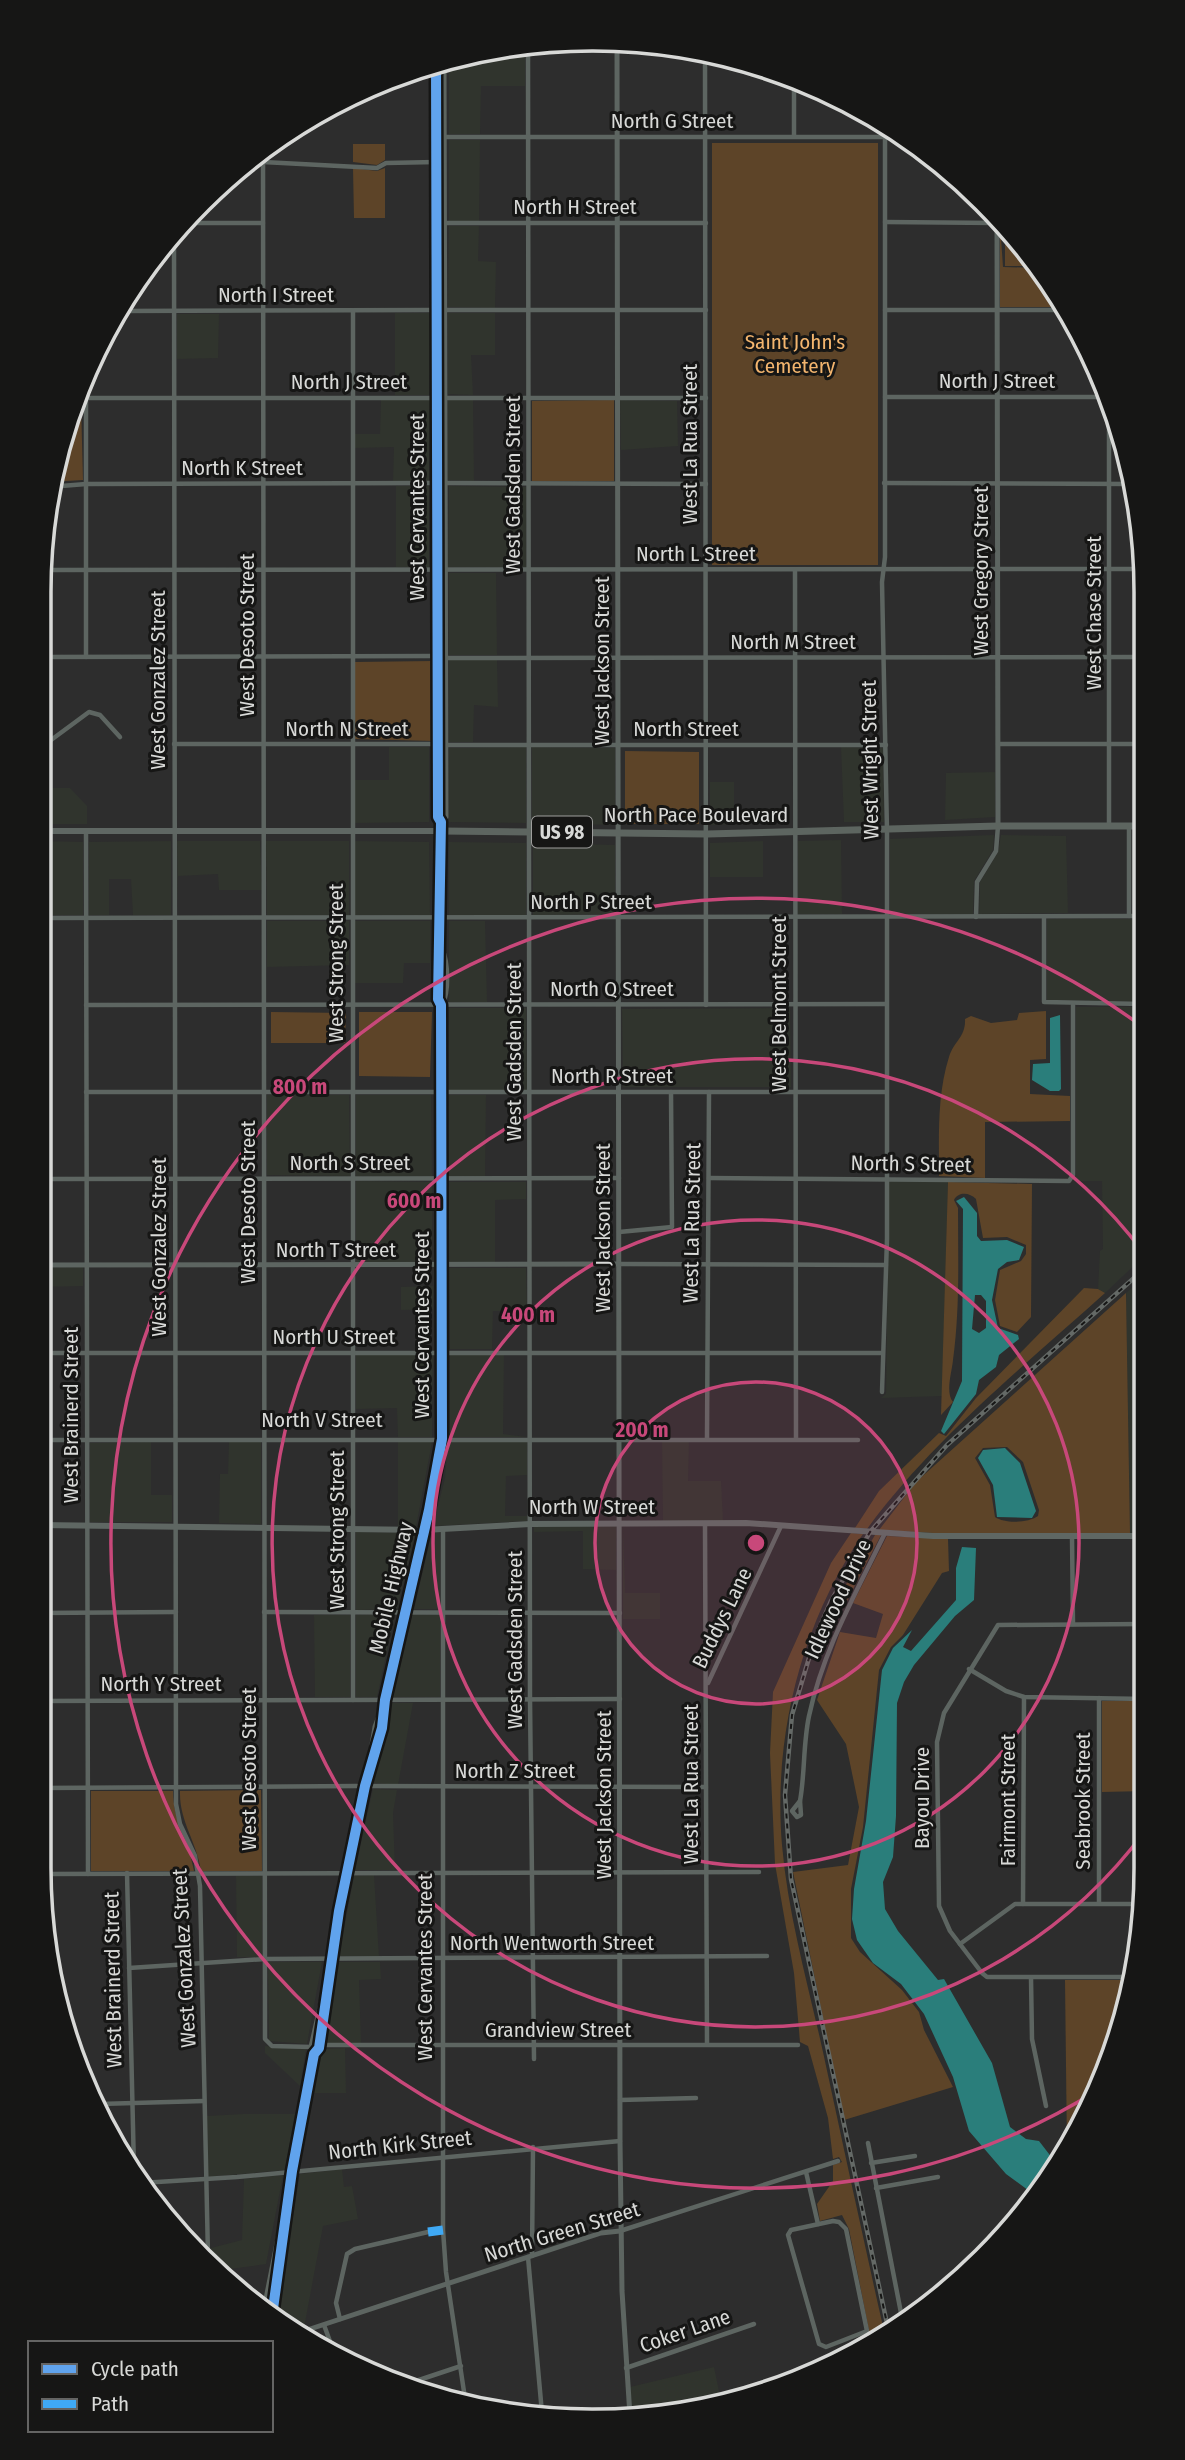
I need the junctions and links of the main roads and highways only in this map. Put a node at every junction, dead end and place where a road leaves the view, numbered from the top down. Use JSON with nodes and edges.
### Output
{"nodes":[{"id":1,"x":443,"y":72,"type":"edge"},
{"id":2,"x":436,"y":74,"type":"edge"},
{"id":3,"x":436,"y":94,"type":"junction"},
{"id":4,"x":443,"y":137,"type":"junction"},
{"id":5,"x":436,"y":162,"type":"junction"},
{"id":6,"x":443,"y":206,"type":"junction"},
{"id":7,"x":440,"y":397,"type":"junction"},
{"id":8,"x":1134,"y":826,"type":"edge"},
{"id":9,"x":51,"y":831,"type":"edge"},
{"id":10,"x":441,"y":831,"type":"junction"},
{"id":11,"x":436,"y":1476,"type":"joint"},
{"id":12,"x":51,"y":1525,"type":"edge"},
{"id":13,"x":424,"y":1530,"type":"junction"},
{"id":14,"x":1134,"y":1536,"type":"edge"},
{"id":15,"x":292,"y":2175,"type":"junction"},
{"id":16,"x":267,"y":2300,"type":"edge"},
{"id":17,"x":274,"y":2305,"type":"edge"}],
"edges":[{"from":1,"to":4,"type":"main road","name":"West Cervantes Street"},
{"from":2,"to":3,"type":"main road","name":"West Cervantes Street"},
{"from":3,"to":4,"type":"main road"},
{"from":3,"to":5,"type":"main road","name":"West Cervantes Street"},
{"from":4,"to":6,"type":"main road","name":"West Cervantes Street"},
{"from":5,"to":6,"type":"main road"},
{"from":5,"to":7,"type":"main road","name":"West Cervantes Street"},
{"from":6,"to":7,"type":"main road","name":"West Cervantes Street"},
{"from":7,"to":10,"type":"main road","name":"West Cervantes Street"},
{"from":8,"to":10,"type":"main road","name":"North Pace Boulevard","number":"US 98"},
{"from":9,"to":10,"type":"main road","name":"North Pace Boulevard"},
{"from":10,"to":11,"type":"main road","name":"West Cervantes Street"},
{"from":11,"to":13,"type":"main road","name":"Mobile Highway"},
{"from":12,"to":13,"type":"main road","name":"North W Street"},
{"from":13,"to":14,"type":"main road","name":"North W Street"},
{"from":13,"to":15,"type":"main road","name":"Mobile Highway"},
{"from":15,"to":16,"type":"main road","name":"Mobile Highway"},
{"from":15,"to":17,"type":"main road","name":"Mobile Highway"}]}
